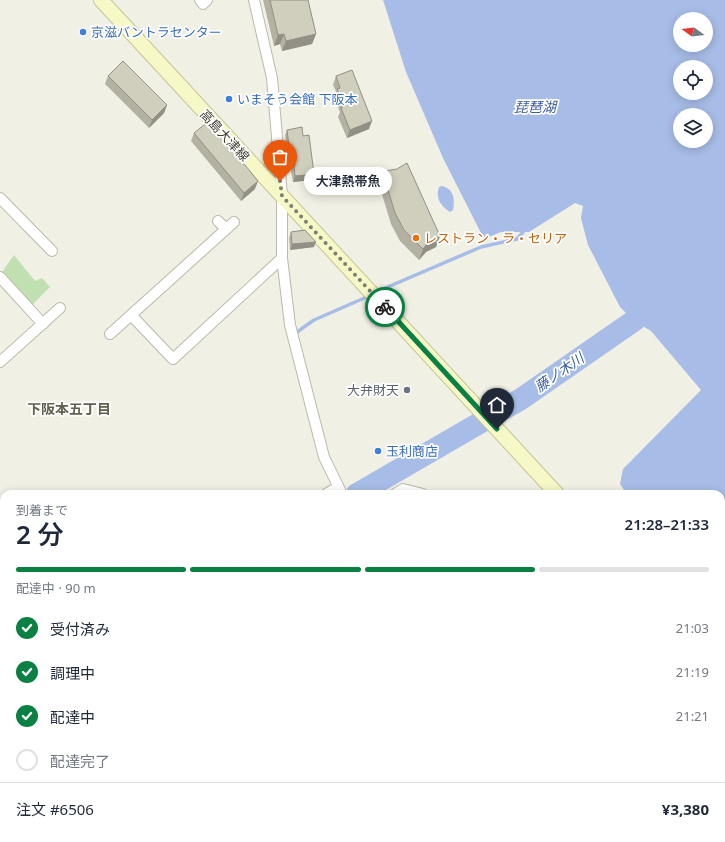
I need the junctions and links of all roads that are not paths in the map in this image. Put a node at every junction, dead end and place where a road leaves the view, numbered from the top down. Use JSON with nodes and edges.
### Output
{"nodes":[{"id":1,"x":101,"y":0,"type":"edge"},
{"id":2,"x":200,"y":0,"type":"edge"},
{"id":3,"x":208,"y":0,"type":"edge"},
{"id":4,"x":254,"y":0,"type":"edge"},
{"id":5,"x":282,"y":196,"type":"junction"},
{"id":6,"x":0,"y":198,"type":"edge"},
{"id":7,"x":218,"y":221,"type":"dead end"},
{"id":8,"x":52,"y":250,"type":"dead end"},
{"id":9,"x":282,"y":258,"type":"junction"},
{"id":10,"x":0,"y":277,"type":"edge"},
{"id":11,"x":60,"y":308,"type":"dead end"},
{"id":12,"x":131,"y":315,"type":"junction"},
{"id":13,"x":43,"y":324,"type":"junction"},
{"id":14,"x":110,"y":334,"type":"dead end"},
{"id":15,"x":0,"y":362,"type":"edge"},
{"id":16,"x":340,"y":490,"type":"edge"},
{"id":17,"x":553,"y":490,"type":"edge"}],
"edges":[{"from":1,"to":5,"type":"main road","name":"高島大津線"},
{"from":2,"to":3,"type":"street"},
{"from":4,"to":5,"type":"street"},
{"from":5,"to":9,"type":"street"},
{"from":5,"to":17,"type":"main road","name":"高島大津線"},
{"from":6,"to":8,"type":"street"},
{"from":7,"to":12,"type":"street"},
{"from":9,"to":12,"type":"street"},
{"from":9,"to":16,"type":"street"},
{"from":10,"to":13,"type":"street"},
{"from":11,"to":13,"type":"street"},
{"from":12,"to":14,"type":"street"},
{"from":13,"to":15,"type":"street"}]}
